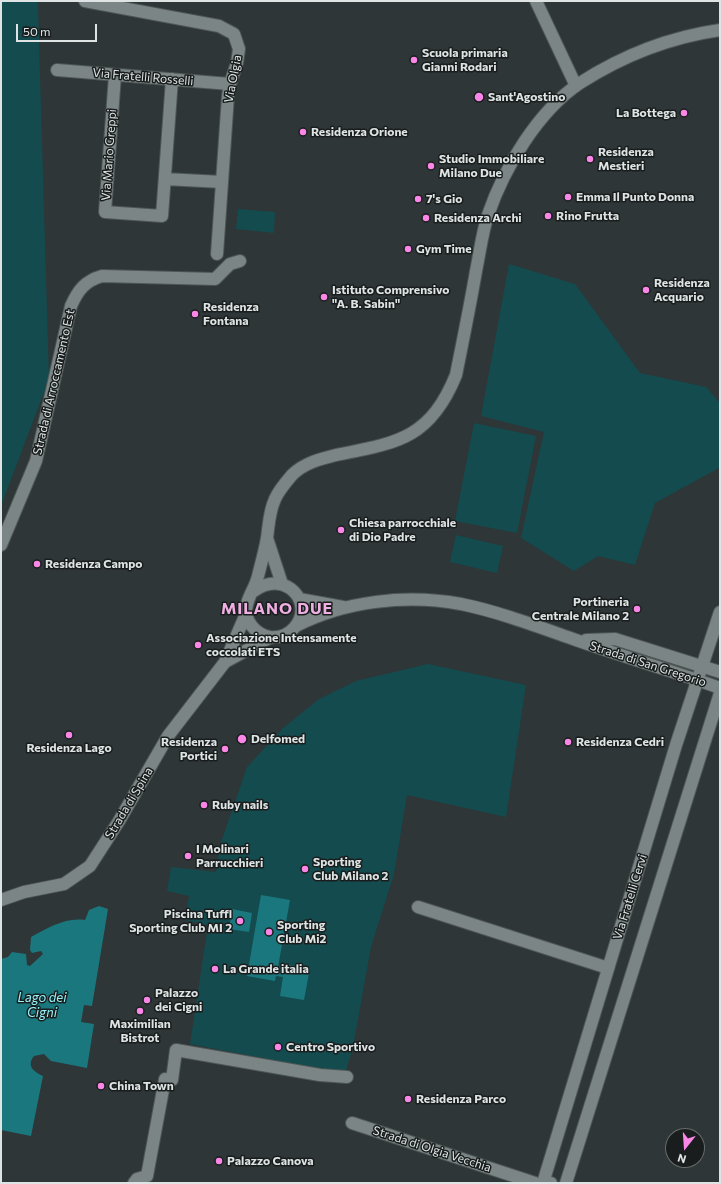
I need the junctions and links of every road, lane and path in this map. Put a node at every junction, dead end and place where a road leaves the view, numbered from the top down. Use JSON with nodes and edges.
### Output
{"nodes":[{"id":1,"x":85,"y":1,"type":"edge"},
{"id":2,"x":536,"y":1,"type":"edge"},
{"id":3,"x":720,"y":30,"type":"edge"},
{"id":4,"x":57,"y":70,"type":"dead end"},
{"id":5,"x":115,"y":75,"type":"junction"},
{"id":6,"x":172,"y":79,"type":"junction"},
{"id":7,"x":230,"y":84,"type":"junction"},
{"id":8,"x":576,"y":86,"type":"junction"},
{"id":9,"x":165,"y":179,"type":"junction"},
{"id":10,"x":222,"y":182,"type":"junction"},
{"id":11,"x":216,"y":254,"type":"dead end"},
{"id":12,"x":240,"y":261,"type":"dead end"},
{"id":13,"x":267,"y":538,"type":"junction"},
{"id":14,"x":1,"y":545,"type":"edge"},
{"id":15,"x":282,"y":584,"type":"junction"},
{"id":16,"x":254,"y":591,"type":"junction"},
{"id":17,"x":299,"y":599,"type":"junction"},
{"id":18,"x":344,"y":607,"type":"junction"},
{"id":19,"x":720,"y":612,"type":"edge"},
{"id":20,"x":246,"y":614,"type":"junction"},
{"id":21,"x":296,"y":626,"type":"junction"},
{"id":22,"x":271,"y":637,"type":"junction"},
{"id":23,"x":576,"y":640,"type":"junction"},
{"id":24,"x":225,"y":662,"type":"junction"},
{"id":25,"x":702,"y":667,"type":"junction"},
{"id":26,"x":720,"y":672,"type":"edge"},
{"id":27,"x":698,"y":680,"type":"junction"},
{"id":28,"x":720,"y":688,"type":"edge"},
{"id":29,"x":720,"y":692,"type":"edge"},
{"id":30,"x":1,"y":900,"type":"edge"},
{"id":31,"x":418,"y":907,"type":"dead end"},
{"id":32,"x":608,"y":968,"type":"junction"},
{"id":33,"x":347,"y":1077,"type":"dead end"},
{"id":34,"x":352,"y":1123,"type":"dead end"},
{"id":35,"x":134,"y":1183,"type":"edge"},
{"id":36,"x":535,"y":1183,"type":"edge"},
{"id":37,"x":543,"y":1183,"type":"edge"},
{"id":38,"x":566,"y":1183,"type":"edge"}],
"edges":[{"from":1,"to":7,"type":"street","name":"Via Olgia"},
{"from":2,"to":8,"type":"street"},
{"from":3,"to":8,"type":"street"},
{"from":4,"to":5,"type":"street","name":"Via Fratelli Rosselli"},
{"from":5,"to":6,"type":"street","name":"Via Fratelli Rosselli"},
{"from":5,"to":9,"type":"street","name":"Via Mario Greppi"},
{"from":6,"to":7,"type":"street","name":"Via Fratelli Rosselli"},
{"from":6,"to":9,"type":"street","name":"Via Mario Greppi"},
{"from":7,"to":10,"type":"street","name":"Via Olgia"},
{"from":8,"to":13,"type":"street"},
{"from":9,"to":10,"type":"street"},
{"from":10,"to":11,"type":"street","name":"Via Olgia"},
{"from":12,"to":14,"type":"street","name":"Strada di Arroccamento Est"},
{"from":13,"to":15,"type":"street"},
{"from":13,"to":16,"type":"street"},
{"from":15,"to":16,"type":"street"},
{"from":15,"to":17,"type":"street"},
{"from":16,"to":20,"type":"street"},
{"from":17,"to":18,"type":"street","name":"Strada di San Gregorio"},
{"from":17,"to":21,"type":"street"},
{"from":18,"to":21,"type":"street","name":"Strada di San Gregorio"},
{"from":18,"to":23,"type":"street","name":"Strada di San Gregorio"},
{"from":19,"to":25,"type":"street","name":"Via Fratelli Cervi"},
{"from":20,"to":22,"type":"street"},
{"from":20,"to":24,"type":"street"},
{"from":21,"to":22,"type":"street"},
{"from":22,"to":24,"type":"street"},
{"from":23,"to":25,"type":"street","name":"Strada di San Gregorio"},
{"from":23,"to":27,"type":"street","name":"Strada di San Gregorio"},
{"from":24,"to":30,"type":"street","name":"Strada di Spina"},
{"from":25,"to":26,"type":"street","name":"Strada di San Gregorio"},
{"from":25,"to":27,"type":"street","name":"Via Fratelli Cervi"},
{"from":27,"to":28,"type":"street","name":"Strada di San Gregorio"},
{"from":27,"to":32,"type":"street","name":"Via Fratelli Cervi"},
{"from":29,"to":38,"type":"street","name":"Via Fratelli Cervi"},
{"from":31,"to":32,"type":"street"},
{"from":32,"to":37,"type":"street","name":"Via Fratelli Cervi"},
{"from":33,"to":35,"type":"street"},
{"from":34,"to":36,"type":"street","name":"Strada di Olgia Vecchia"}]}
